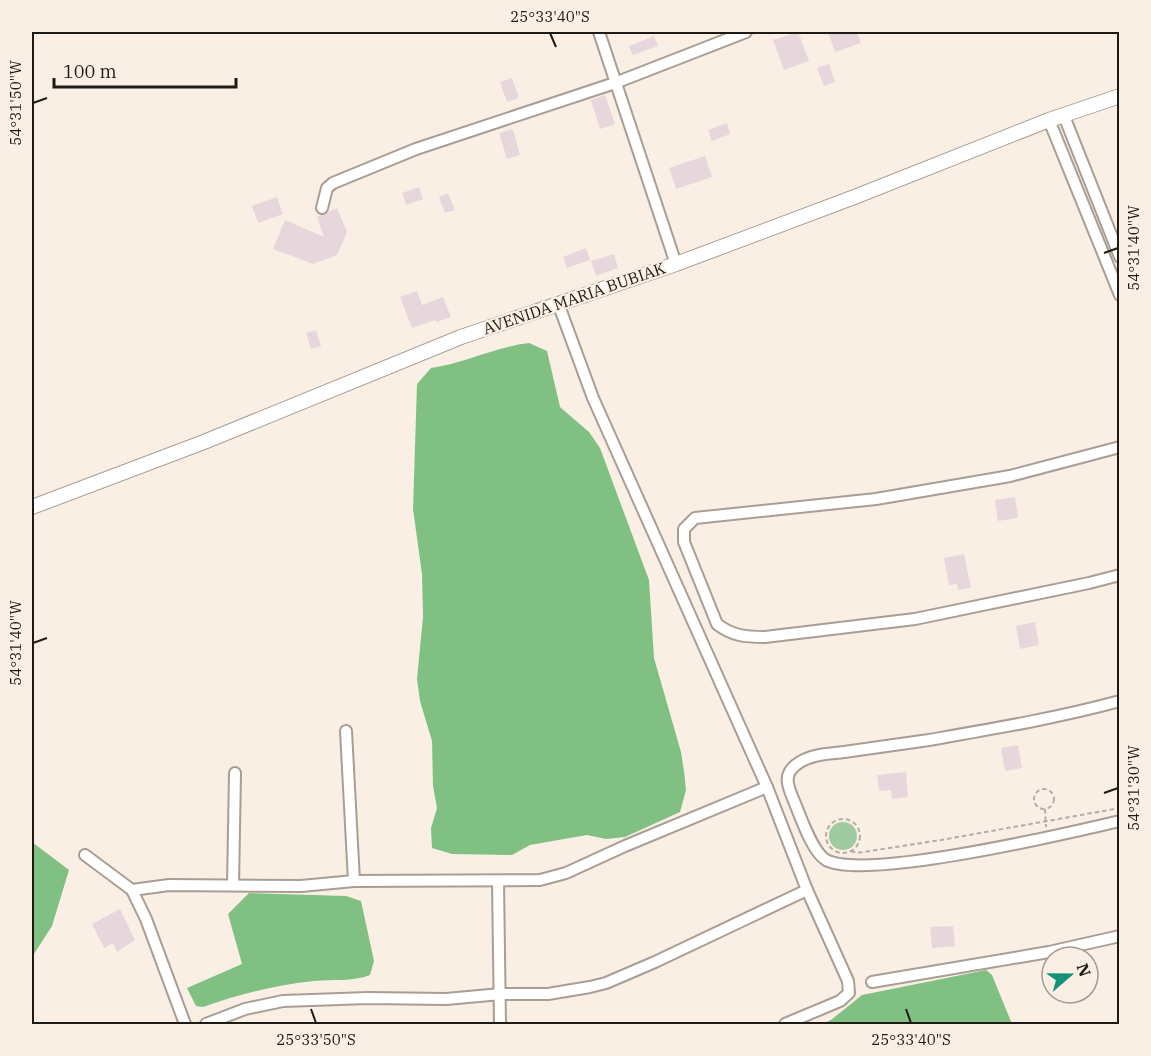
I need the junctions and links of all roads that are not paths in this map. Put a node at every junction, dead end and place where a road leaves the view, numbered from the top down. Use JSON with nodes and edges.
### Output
{"nodes":[{"id":1,"x":599,"y":32,"type":"edge"},
{"id":2,"x":746,"y":32,"type":"edge"},
{"id":3,"x":615,"y":83,"type":"junction"},
{"id":4,"x":1119,"y":96,"type":"edge"},
{"id":5,"x":1064,"y":116,"type":"junction"},
{"id":6,"x":1049,"y":120,"type":"junction"},
{"id":7,"x":322,"y":208,"type":"dead end"},
{"id":8,"x":1119,"y":257,"type":"edge"},
{"id":9,"x":676,"y":264,"type":"junction"},
{"id":10,"x":1119,"y":295,"type":"edge"},
{"id":11,"x":558,"y":303,"type":"junction"},
{"id":12,"x":1119,"y":447,"type":"edge"},
{"id":13,"x":32,"y":507,"type":"edge"},
{"id":14,"x":1119,"y":575,"type":"edge"},
{"id":15,"x":1119,"y":701,"type":"edge"},
{"id":16,"x":346,"y":731,"type":"dead end"},
{"id":17,"x":235,"y":773,"type":"dead end"},
{"id":18,"x":767,"y":788,"type":"junction"},
{"id":19,"x":1119,"y":821,"type":"edge"},
{"id":20,"x":85,"y":855,"type":"dead end"},
{"id":21,"x":354,"y":881,"type":"junction"},
{"id":22,"x":498,"y":882,"type":"junction"},
{"id":23,"x":233,"y":885,"type":"junction"},
{"id":24,"x":132,"y":890,"type":"junction"},
{"id":25,"x":807,"y":890,"type":"junction"},
{"id":26,"x":1119,"y":936,"type":"edge"},
{"id":27,"x":872,"y":982,"type":"dead end"},
{"id":28,"x":501,"y":994,"type":"junction"},
{"id":29,"x":185,"y":1024,"type":"edge"},
{"id":30,"x":206,"y":1024,"type":"edge"},
{"id":31,"x":501,"y":1024,"type":"edge"},
{"id":32,"x":785,"y":1024,"type":"edge"}],
"edges":[{"from":1,"to":3,"type":"street"},
{"from":2,"to":3,"type":"street"},
{"from":3,"to":7,"type":"street"},
{"from":3,"to":9,"type":"street"},
{"from":4,"to":5,"type":"street","name":"AVENIDA MARIA BUBIAK"},
{"from":5,"to":6,"type":"street","name":"AVENIDA MARIA BUBIAK"},
{"from":5,"to":8,"type":"street"},
{"from":6,"to":9,"type":"street","name":"AVENIDA MARIA BUBIAK"},
{"from":6,"to":10,"type":"street"},
{"from":9,"to":11,"type":"street","name":"AVENIDA MARIA BUBIAK"},
{"from":11,"to":13,"type":"street","name":"AVENIDA MARIA BUBIAK"},
{"from":11,"to":18,"type":"street"},
{"from":12,"to":14,"type":"street"},
{"from":15,"to":19,"type":"street"},
{"from":16,"to":21,"type":"street"},
{"from":17,"to":23,"type":"street"},
{"from":18,"to":22,"type":"street"},
{"from":18,"to":25,"type":"street"},
{"from":20,"to":24,"type":"street"},
{"from":21,"to":22,"type":"street"},
{"from":21,"to":23,"type":"street"},
{"from":22,"to":28,"type":"street"},
{"from":23,"to":24,"type":"street"},
{"from":24,"to":29,"type":"street"},
{"from":25,"to":28,"type":"street"},
{"from":25,"to":32,"type":"street"},
{"from":26,"to":27,"type":"street"},
{"from":28,"to":30,"type":"street"},
{"from":28,"to":31,"type":"street"}]}
